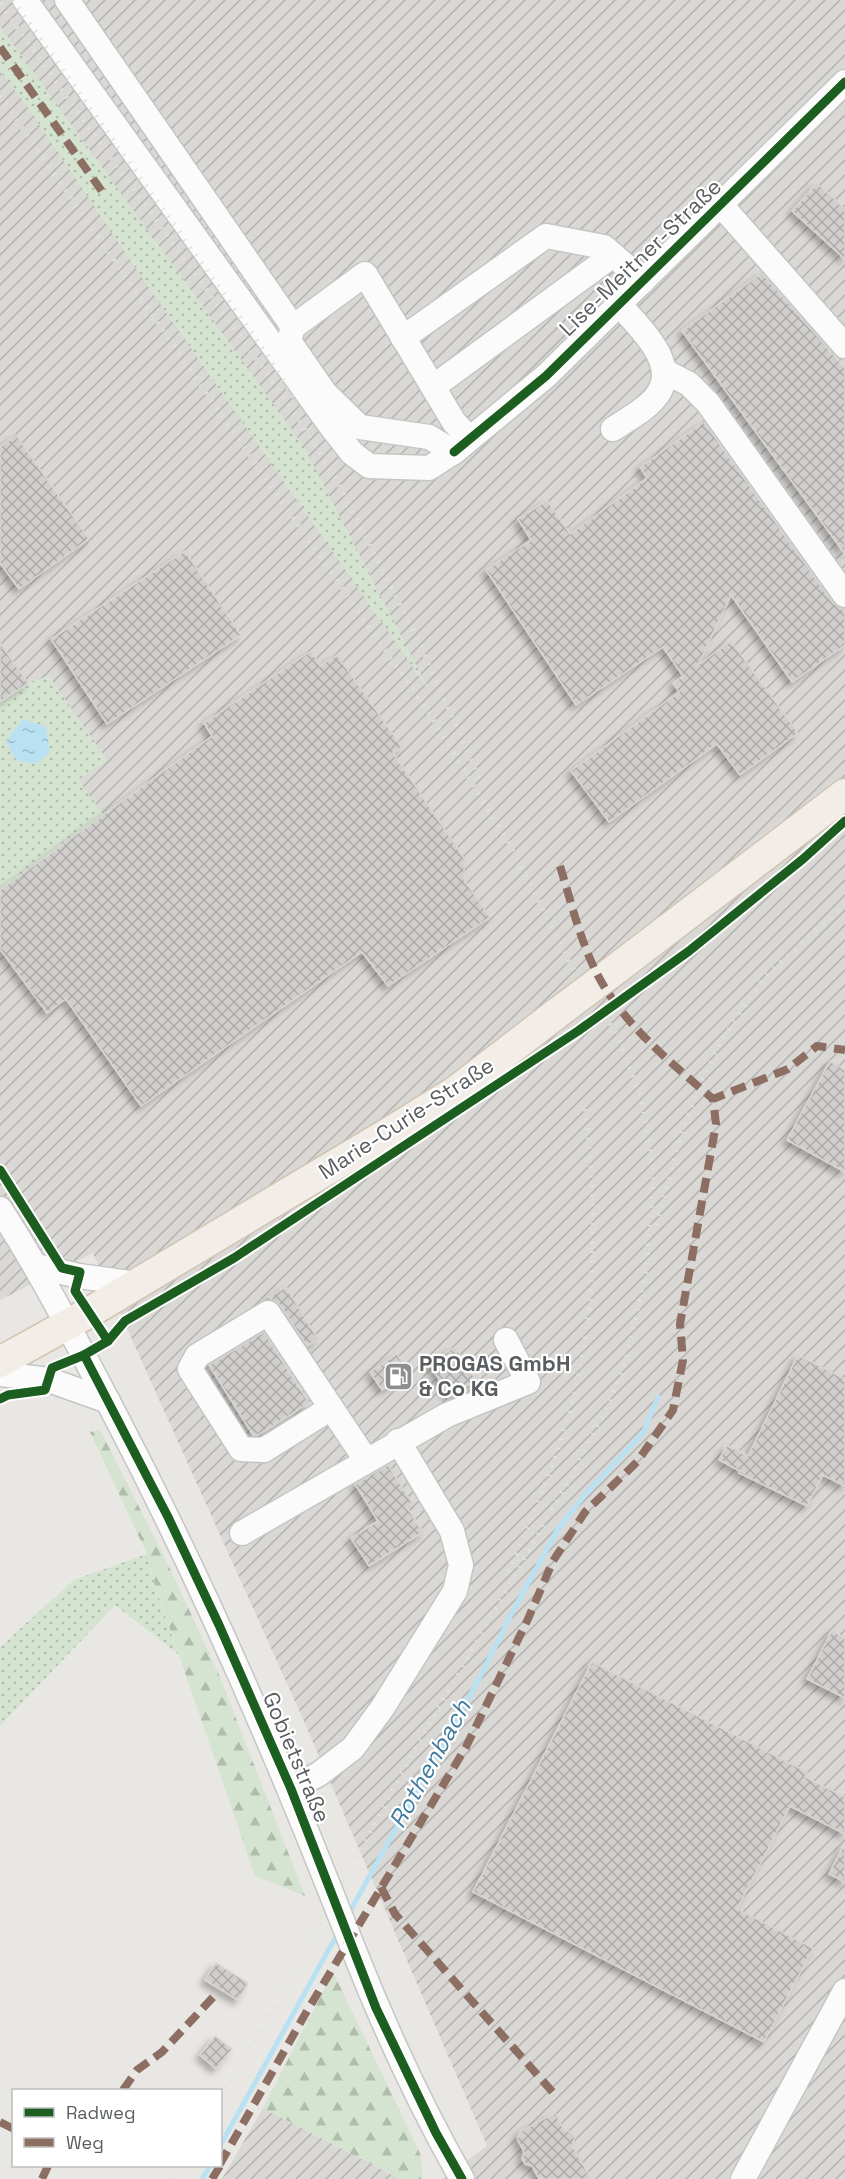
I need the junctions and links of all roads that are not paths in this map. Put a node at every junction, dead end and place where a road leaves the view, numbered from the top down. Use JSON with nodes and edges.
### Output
{"nodes":[{"id":1,"x":25,"y":0,"type":"edge"},
{"id":2,"x":67,"y":0,"type":"edge"},
{"id":3,"x":845,"y":82,"type":"edge"},
{"id":4,"x":721,"y":205,"type":"junction"},
{"id":5,"x":613,"y":255,"type":"junction"},
{"id":6,"x":643,"y":281,"type":"junction"},
{"id":7,"x":619,"y":304,"type":"junction"},
{"id":8,"x":293,"y":327,"type":"junction"},
{"id":9,"x":403,"y":338,"type":"junction"},
{"id":10,"x":845,"y":346,"type":"edge"},
{"id":11,"x":664,"y":371,"type":"junction"},
{"id":12,"x":433,"y":387,"type":"junction"},
{"id":13,"x":614,"y":429,"type":"dead end"},
{"id":14,"x":461,"y":445,"type":"junction"},
{"id":15,"x":845,"y":595,"type":"edge"},
{"id":16,"x":845,"y":794,"type":"edge"},
{"id":17,"x":0,"y":1209,"type":"edge"},
{"id":18,"x":36,"y":1266,"type":"junction"},
{"id":19,"x":138,"y":1284,"type":"junction"},
{"id":20,"x":67,"y":1324,"type":"junction"},
{"id":21,"x":506,"y":1340,"type":"dead end"},
{"id":22,"x":0,"y":1362,"type":"edge"},
{"id":23,"x":0,"y":1374,"type":"edge"},
{"id":24,"x":108,"y":1401,"type":"junction"},
{"id":25,"x":331,"y":1408,"type":"junction"},
{"id":26,"x":398,"y":1441,"type":"junction"},
{"id":27,"x":366,"y":1460,"type":"junction"},
{"id":28,"x":242,"y":1533,"type":"dead end"},
{"id":29,"x":291,"y":1790,"type":"junction"},
{"id":30,"x":845,"y":1991,"type":"edge"},
{"id":31,"x":462,"y":2179,"type":"edge"},
{"id":32,"x":743,"y":2179,"type":"edge"}],
"edges":[{"from":1,"to":14,"type":"street","name":"Lise-Meitner-Straße"},
{"from":2,"to":8,"type":"street"},
{"from":3,"to":4,"type":"street","name":"Lise-Meitner-Straße"},
{"from":4,"to":6,"type":"street","name":"Lise-Meitner-Straße"},
{"from":4,"to":10,"type":"street"},
{"from":5,"to":6,"type":"street"},
{"from":5,"to":9,"type":"street"},
{"from":5,"to":12,"type":"street"},
{"from":6,"to":7,"type":"street","name":"Lise-Meitner-Straße"},
{"from":7,"to":11,"type":"street"},
{"from":7,"to":14,"type":"street","name":"Lise-Meitner-Straße"},
{"from":8,"to":9,"type":"street"},
{"from":8,"to":14,"type":"street"},
{"from":9,"to":12,"type":"street"},
{"from":11,"to":13,"type":"street"},
{"from":11,"to":15,"type":"street"},
{"from":12,"to":14,"type":"street"},
{"from":16,"to":19,"type":"main road","name":"Marie-Curie-Straße","bridge":true},
{"from":17,"to":18,"type":"street","name":"Gobietstraße"},
{"from":18,"to":19,"type":"street"},
{"from":18,"to":20,"type":"street","name":"Gobietstraße"},
{"from":19,"to":20,"type":"main road","name":"Marie-Curie-Straße"},
{"from":20,"to":22,"type":"main road","name":"Marie-Curie-Straße"},
{"from":20,"to":24,"type":"street","name":"Gobietstraße"},
{"from":21,"to":26,"type":"street"},
{"from":23,"to":24,"type":"street"},
{"from":24,"to":29,"type":"street","name":"Gobietstraße"},
{"from":25,"to":25,"type":"street"},
{"from":25,"to":27,"type":"street"},
{"from":26,"to":27,"type":"street"},
{"from":26,"to":29,"type":"street"},
{"from":27,"to":28,"type":"street"},
{"from":29,"to":31,"type":"street","name":"Gobietstraße","bridge":true},
{"from":30,"to":32,"type":"street"}]}
